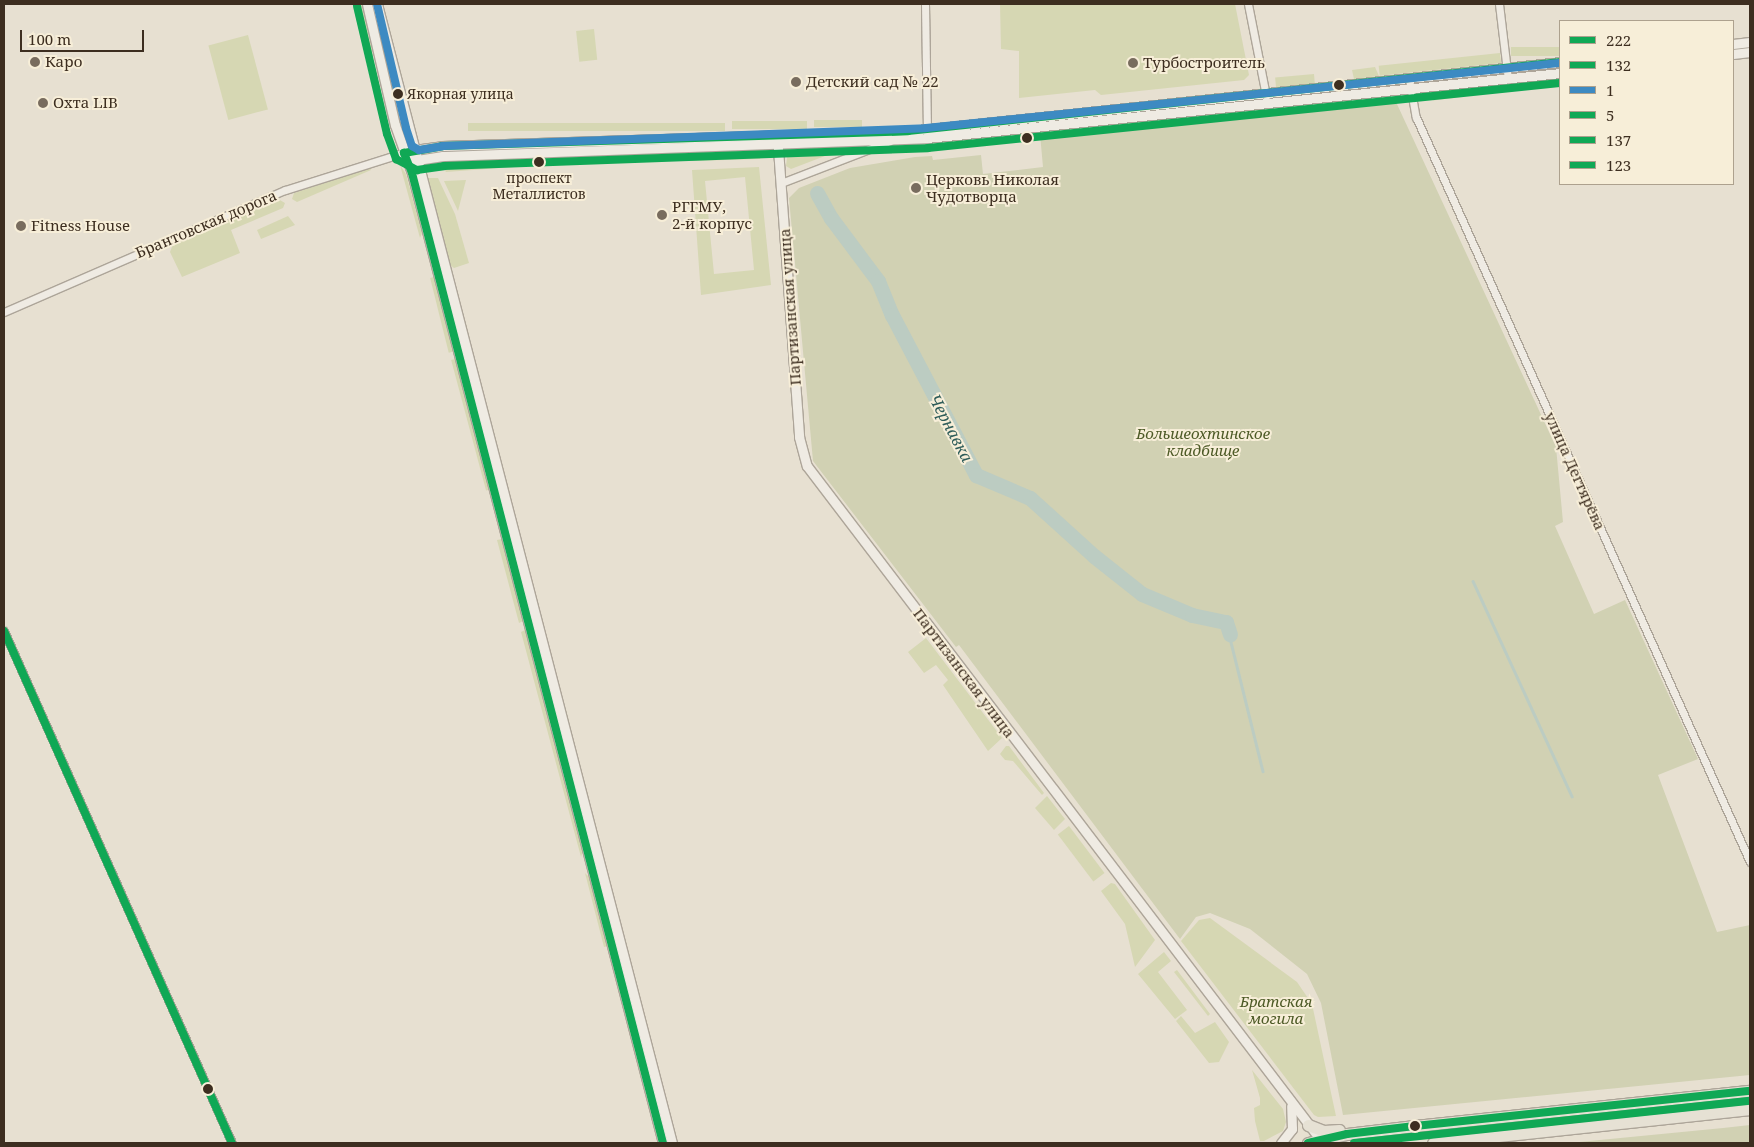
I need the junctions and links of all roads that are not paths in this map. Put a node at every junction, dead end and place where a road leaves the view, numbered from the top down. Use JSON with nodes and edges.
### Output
{"nodes":[{"id":1,"x":367,"y":4,"type":"edge"},
{"id":2,"x":376,"y":4,"type":"edge"},
{"id":3,"x":925,"y":4,"type":"edge"},
{"id":4,"x":1248,"y":4,"type":"edge"},
{"id":5,"x":1499,"y":4,"type":"edge"},
{"id":6,"x":1750,"y":42,"type":"edge"},
{"id":7,"x":1734,"y":44,"type":"edge"},
{"id":8,"x":1750,"y":52,"type":"edge"},
{"id":9,"x":1734,"y":54,"type":"edge"},
{"id":10,"x":1559,"y":62,"type":"edge"},
{"id":11,"x":1507,"y":68,"type":"junction"},
{"id":12,"x":1559,"y":73,"type":"edge"},
{"id":13,"x":1409,"y":78,"type":"junction"},
{"id":14,"x":1508,"y":79,"type":"junction"},
{"id":15,"x":1410,"y":89,"type":"junction"},
{"id":16,"x":1266,"y":94,"type":"junction"},
{"id":17,"x":1268,"y":104,"type":"junction"},
{"id":18,"x":927,"y":134,"type":"junction"},
{"id":19,"x":778,"y":140,"type":"junction"},
{"id":20,"x":891,"y":141,"type":"junction"},
{"id":21,"x":414,"y":150,"type":"junction"},
{"id":22,"x":404,"y":153,"type":"junction"},
{"id":23,"x":417,"y":160,"type":"junction"},
{"id":24,"x":781,"y":184,"type":"junction"},
{"id":25,"x":4,"y":312,"type":"edge"},
{"id":26,"x":4,"y":631,"type":"edge"},
{"id":27,"x":1750,"y":862,"type":"edge"},
{"id":28,"x":1750,"y":1091,"type":"edge"},
{"id":29,"x":1291,"y":1103,"type":"junction"},
{"id":30,"x":1750,"y":1109,"type":"edge"},
{"id":31,"x":1308,"y":1125,"type":"junction"},
{"id":32,"x":1378,"y":1130,"type":"junction"},
{"id":33,"x":1322,"y":1142,"type":"edge"},
{"id":34,"x":232,"y":1143,"type":"edge"},
{"id":35,"x":663,"y":1143,"type":"edge"},
{"id":36,"x":672,"y":1143,"type":"edge"},
{"id":37,"x":1280,"y":1143,"type":"edge"},
{"id":38,"x":1308,"y":1143,"type":"edge"},
{"id":39,"x":1432,"y":1143,"type":"edge"}],
"edges":[{"from":1,"to":22,"type":"street"},
{"from":2,"to":21,"type":"street"},
{"from":3,"to":18,"type":"street"},
{"from":4,"to":16,"type":"street"},
{"from":5,"to":11,"type":"street"},
{"from":6,"to":7,"type":"street"},
{"from":8,"to":9,"type":"street"},
{"from":10,"to":11,"type":"street"},
{"from":11,"to":13,"type":"street"},
{"from":11,"to":14,"type":"street"},
{"from":12,"to":14,"type":"street"},
{"from":13,"to":15,"type":"street","name":"улица Дегтярёва"},
{"from":13,"to":16,"type":"street"},
{"from":14,"to":15,"type":"street"},
{"from":15,"to":17,"type":"street"},
{"from":15,"to":27,"type":"street","name":"улица Дегтярёва"},
{"from":16,"to":17,"type":"street"},
{"from":16,"to":18,"type":"street"},
{"from":17,"to":18,"type":"street"},
{"from":18,"to":19,"type":"street"},
{"from":18,"to":20,"type":"street"},
{"from":19,"to":20,"type":"street"},
{"from":19,"to":21,"type":"street"},
{"from":19,"to":23,"type":"street"},
{"from":19,"to":24,"type":"street","name":"Партизанская улица"},
{"from":20,"to":24,"type":"street"},
{"from":21,"to":22,"type":"street","name":"Брантовская дорога"},
{"from":21,"to":23,"type":"street"},
{"from":22,"to":23,"type":"street"},
{"from":22,"to":25,"type":"street","name":"Брантовская дорога"},
{"from":22,"to":35,"type":"street"},
{"from":23,"to":36,"type":"street"},
{"from":24,"to":29,"type":"street","name":"Партизанская улица"},
{"from":26,"to":34,"type":"street"},
{"from":28,"to":32,"type":"main road"},
{"from":29,"to":31,"type":"street","name":"Партизанская улица"},
{"from":29,"to":37,"type":"street"},
{"from":30,"to":39,"type":"main road"},
{"from":31,"to":32,"type":"main road"},
{"from":31,"to":33,"type":"street","name":"Партизанская улица"},
{"from":32,"to":33,"type":"main road"},
{"from":33,"to":38,"type":"main road"}]}
